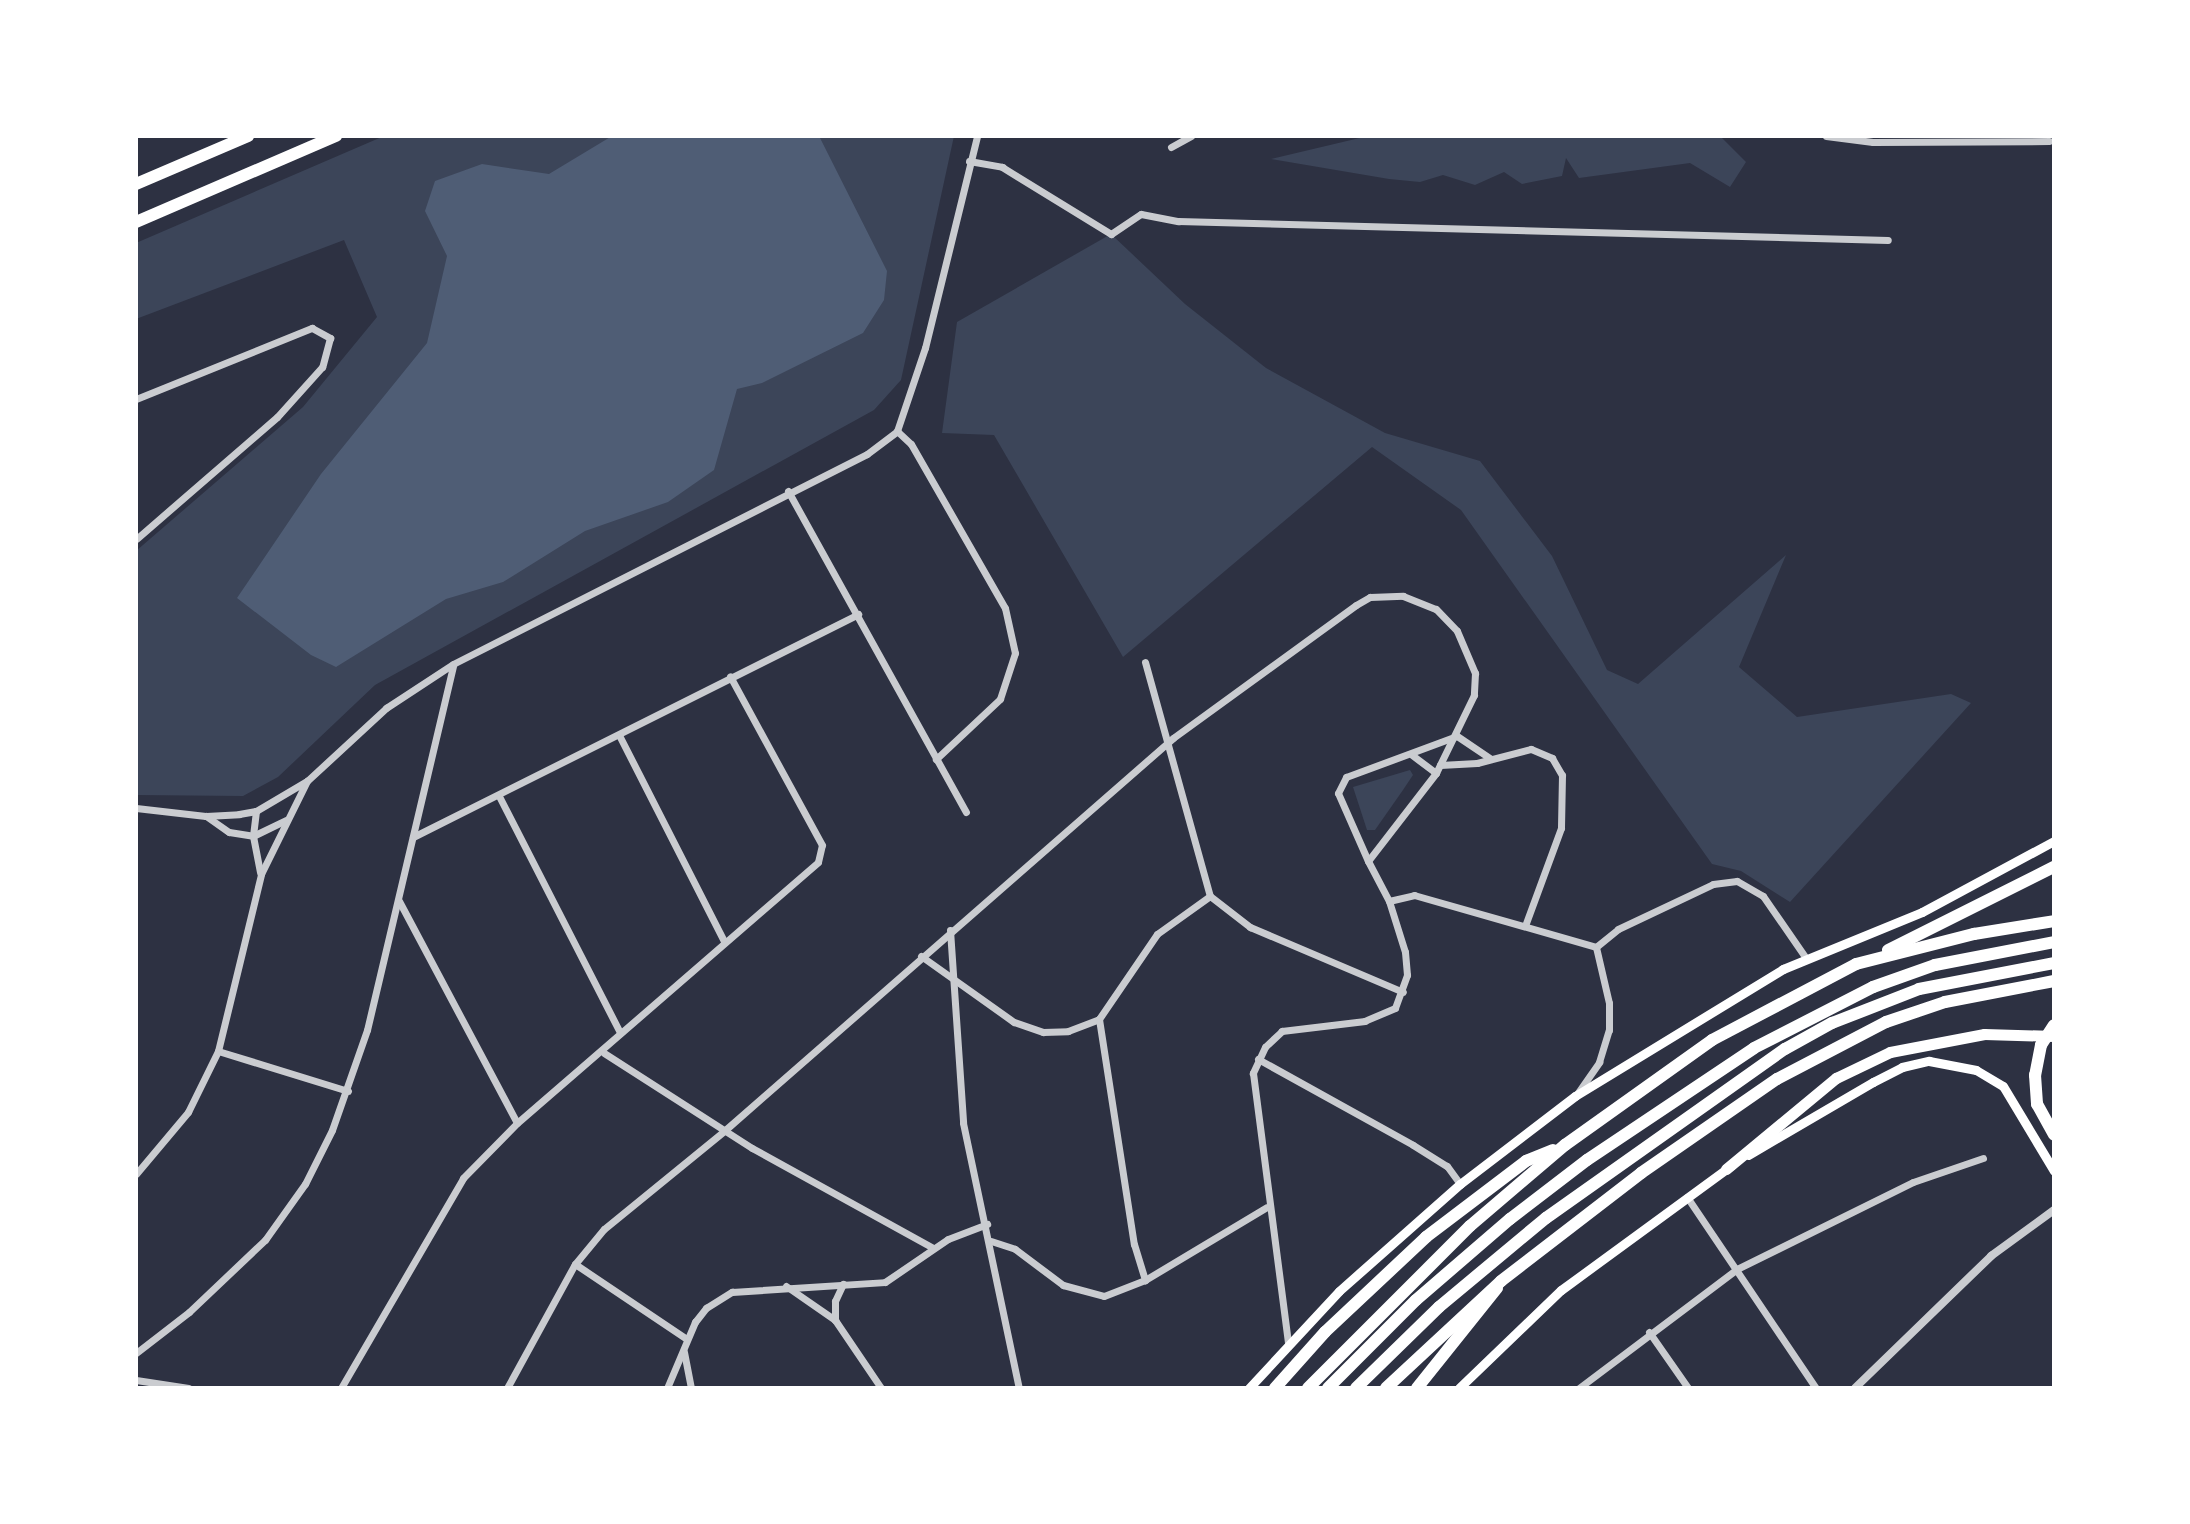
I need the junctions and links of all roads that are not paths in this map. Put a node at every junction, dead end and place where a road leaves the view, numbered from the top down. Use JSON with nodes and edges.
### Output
{"nodes":[{"id":1,"x":248,"y":136,"type":"edge"},
{"id":2,"x":336,"y":136,"type":"edge"},
{"id":3,"x":977,"y":136,"type":"edge"},
{"id":4,"x":1191,"y":136,"type":"edge"},
{"id":5,"x":1826,"y":136,"type":"edge"},
{"id":6,"x":1914,"y":138,"type":"edge"},
{"id":7,"x":2049,"y":141,"type":"dead end"},
{"id":8,"x":1171,"y":147,"type":"dead end"},
{"id":9,"x":969,"y":161,"type":"junction"},
{"id":10,"x":136,"y":184,"type":"edge"},
{"id":11,"x":136,"y":222,"type":"edge"},
{"id":12,"x":1888,"y":240,"type":"dead end"},
{"id":13,"x":136,"y":399,"type":"edge"},
{"id":14,"x":897,"y":431,"type":"junction"},
{"id":15,"x":788,"y":491,"type":"junction"},
{"id":16,"x":136,"y":539,"type":"edge"},
{"id":17,"x":858,"y":614,"type":"junction"},
{"id":18,"x":1145,"y":662,"type":"dead end"},
{"id":19,"x":453,"y":664,"type":"junction"},
{"id":20,"x":730,"y":676,"type":"junction"},
{"id":21,"x":1457,"y":736,"type":"junction"},
{"id":22,"x":620,"y":737,"type":"junction"},
{"id":23,"x":1166,"y":744,"type":"junction"},
{"id":24,"x":1412,"y":755,"type":"junction"},
{"id":25,"x":1490,"y":758,"type":"junction"},
{"id":26,"x":936,"y":759,"type":"junction"},
{"id":27,"x":1438,"y":769,"type":"junction"},
{"id":28,"x":307,"y":781,"type":"junction"},
{"id":29,"x":500,"y":798,"type":"junction"},
{"id":30,"x":136,"y":809,"type":"edge"},
{"id":31,"x":256,"y":811,"type":"junction"},
{"id":32,"x":966,"y":812,"type":"dead end"},
{"id":33,"x":206,"y":816,"type":"junction"},
{"id":34,"x":286,"y":820,"type":"junction"},
{"id":35,"x":253,"y":836,"type":"junction"},
{"id":36,"x":413,"y":837,"type":"junction"},
{"id":37,"x":2054,"y":841,"type":"edge"},
{"id":38,"x":1368,"y":861,"type":"junction"},
{"id":39,"x":2054,"y":867,"type":"edge"},
{"id":40,"x":261,"y":874,"type":"junction"},
{"id":41,"x":1210,"y":896,"type":"junction"},
{"id":42,"x":399,"y":901,"type":"junction"},
{"id":43,"x":1389,"y":901,"type":"junction"},
{"id":44,"x":2054,"y":921,"type":"edge"},
{"id":45,"x":1525,"y":926,"type":"junction"},
{"id":46,"x":950,"y":930,"type":"junction"},
{"id":47,"x":724,"y":941,"type":"junction"},
{"id":48,"x":2054,"y":942,"type":"edge"},
{"id":49,"x":1596,"y":947,"type":"junction"},
{"id":50,"x":921,"y":956,"type":"junction"},
{"id":51,"x":1806,"y":958,"type":"junction"},
{"id":52,"x":2054,"y":963,"type":"edge"},
{"id":53,"x":1856,"y":964,"type":"junction"},
{"id":54,"x":2054,"y":981,"type":"edge"},
{"id":55,"x":957,"y":982,"type":"junction"},
{"id":56,"x":1403,"y":992,"type":"junction"},
{"id":57,"x":1099,"y":1019,"type":"junction"},
{"id":58,"x":2054,"y":1025,"type":"edge"},
{"id":59,"x":620,"y":1033,"type":"junction"},
{"id":60,"x":2054,"y":1036,"type":"edge"},
{"id":61,"x":218,"y":1051,"type":"junction"},
{"id":62,"x":604,"y":1053,"type":"junction"},
{"id":63,"x":1258,"y":1059,"type":"junction"},
{"id":64,"x":348,"y":1091,"type":"junction"},
{"id":65,"x":1575,"y":1096,"type":"junction"},
{"id":66,"x":517,"y":1123,"type":"junction"},
{"id":67,"x":724,"y":1131,"type":"junction"},
{"id":68,"x":2054,"y":1135,"type":"edge"},
{"id":69,"x":1565,"y":1145,"type":"junction"},
{"id":70,"x":1983,"y":1158,"type":"dead end"},
{"id":71,"x":1726,"y":1169,"type":"junction"},
{"id":72,"x":2054,"y":1171,"type":"edge"},
{"id":73,"x":136,"y":1174,"type":"edge"},
{"id":74,"x":1460,"y":1184,"type":"junction"},
{"id":75,"x":1687,"y":1197,"type":"junction"},
{"id":76,"x":1267,"y":1207,"type":"junction"},
{"id":77,"x":2054,"y":1210,"type":"edge"},
{"id":78,"x":987,"y":1224,"type":"junction"},
{"id":79,"x":991,"y":1241,"type":"junction"},
{"id":80,"x":933,"y":1248,"type":"junction"},
{"id":81,"x":575,"y":1264,"type":"junction"},
{"id":82,"x":1737,"y":1269,"type":"junction"},
{"id":83,"x":1145,"y":1280,"type":"junction"},
{"id":84,"x":1501,"y":1281,"type":"junction"},
{"id":85,"x":843,"y":1284,"type":"junction"},
{"id":86,"x":786,"y":1286,"type":"junction"},
{"id":87,"x":835,"y":1320,"type":"junction"},
{"id":88,"x":1649,"y":1332,"type":"junction"},
{"id":89,"x":685,"y":1338,"type":"junction"},
{"id":90,"x":1288,"y":1343,"type":"junction"},
{"id":91,"x":683,"y":1350,"type":"junction"},
{"id":92,"x":136,"y":1353,"type":"edge"},
{"id":93,"x":136,"y":1380,"type":"edge"},
{"id":94,"x":511,"y":1386,"type":"edge"},
{"id":95,"x":188,"y":1388,"type":"edge"},
{"id":96,"x":341,"y":1388,"type":"edge"},
{"id":97,"x":667,"y":1388,"type":"edge"},
{"id":98,"x":691,"y":1388,"type":"edge"},
{"id":99,"x":881,"y":1388,"type":"edge"},
{"id":100,"x":1019,"y":1388,"type":"edge"},
{"id":101,"x":1249,"y":1388,"type":"edge"},
{"id":102,"x":1275,"y":1388,"type":"edge"},
{"id":103,"x":1308,"y":1388,"type":"edge"},
{"id":104,"x":1328,"y":1388,"type":"edge"},
{"id":105,"x":1356,"y":1388,"type":"edge"},
{"id":106,"x":1386,"y":1388,"type":"edge"},
{"id":107,"x":1417,"y":1388,"type":"edge"},
{"id":108,"x":1459,"y":1388,"type":"edge"},
{"id":109,"x":1579,"y":1388,"type":"edge"},
{"id":110,"x":1688,"y":1388,"type":"edge"},
{"id":111,"x":1816,"y":1388,"type":"edge"},
{"id":112,"x":1855,"y":1388,"type":"edge"}],
"edges":[{"from":1,"to":10,"type":"highway"},
{"from":2,"to":11,"type":"highway"},
{"from":3,"to":9,"type":"street"},
{"from":4,"to":8,"type":"street"},
{"from":5,"to":6,"type":"street"},
{"from":6,"to":7,"type":"street"},
{"from":9,"to":12,"type":"street"},
{"from":9,"to":14,"type":"street"},
{"from":13,"to":16,"type":"street"},
{"from":14,"to":15,"type":"street"},
{"from":14,"to":26,"type":"street"},
{"from":15,"to":17,"type":"street"},
{"from":15,"to":19,"type":"street"},
{"from":17,"to":20,"type":"street"},
{"from":17,"to":26,"type":"street"},
{"from":18,"to":23,"type":"street"},
{"from":19,"to":28,"type":"street"},
{"from":19,"to":36,"type":"street"},
{"from":20,"to":22,"type":"street"},
{"from":20,"to":47,"type":"street"},
{"from":21,"to":23,"type":"street"},
{"from":21,"to":24,"type":"street"},
{"from":21,"to":25,"type":"street"},
{"from":21,"to":27,"type":"street"},
{"from":22,"to":29,"type":"street"},
{"from":22,"to":47,"type":"street"},
{"from":23,"to":41,"type":"street"},
{"from":23,"to":46,"type":"street"},
{"from":24,"to":27,"type":"street"},
{"from":24,"to":38,"type":"street"},
{"from":25,"to":27,"type":"street"},
{"from":25,"to":45,"type":"street"},
{"from":26,"to":32,"type":"street"},
{"from":27,"to":38,"type":"street"},
{"from":28,"to":31,"type":"street"},
{"from":28,"to":34,"type":"street"},
{"from":29,"to":36,"type":"street"},
{"from":29,"to":59,"type":"street"},
{"from":30,"to":33,"type":"street"},
{"from":31,"to":33,"type":"street"},
{"from":31,"to":35,"type":"street"},
{"from":33,"to":35,"type":"street"},
{"from":34,"to":35,"type":"street"},
{"from":34,"to":40,"type":"street"},
{"from":35,"to":40,"type":"street"},
{"from":36,"to":42,"type":"street"},
{"from":37,"to":51,"type":"main road"},
{"from":38,"to":43,"type":"street"},
{"from":39,"to":53,"type":"highway"},
{"from":40,"to":61,"type":"street"},
{"from":41,"to":56,"type":"street"},
{"from":41,"to":57,"type":"street"},
{"from":42,"to":64,"type":"street"},
{"from":42,"to":66,"type":"street"},
{"from":43,"to":45,"type":"street"},
{"from":43,"to":56,"type":"street"},
{"from":44,"to":53,"type":"highway"},
{"from":45,"to":49,"type":"street"},
{"from":46,"to":50,"type":"street"},
{"from":46,"to":55,"type":"street"},
{"from":47,"to":59,"type":"street"},
{"from":48,"to":104,"type":"highway"},
{"from":49,"to":51,"type":"street"},
{"from":49,"to":65,"type":"street"},
{"from":50,"to":55,"type":"street"},
{"from":50,"to":67,"type":"street"},
{"from":51,"to":65,"type":"main road"},
{"from":52,"to":105,"type":"highway"},
{"from":53,"to":69,"type":"highway"},
{"from":54,"to":84,"type":"highway"},
{"from":55,"to":57,"type":"street"},
{"from":55,"to":78,"type":"street"},
{"from":56,"to":63,"type":"street"},
{"from":57,"to":83,"type":"street"},
{"from":58,"to":68,"type":"highway"},
{"from":59,"to":62,"type":"street"},
{"from":60,"to":71,"type":"highway"},
{"from":61,"to":64,"type":"street"},
{"from":61,"to":73,"type":"street"},
{"from":62,"to":66,"type":"street"},
{"from":62,"to":67,"type":"street"},
{"from":63,"to":74,"type":"street"},
{"from":63,"to":76,"type":"street"},
{"from":64,"to":92,"type":"street"},
{"from":65,"to":74,"type":"main road"},
{"from":66,"to":96,"type":"street"},
{"from":67,"to":80,"type":"street"},
{"from":67,"to":81,"type":"street"},
{"from":69,"to":102,"type":"highway"},
{"from":69,"to":103,"type":"highway"},
{"from":70,"to":82,"type":"street"},
{"from":71,"to":72,"type":"main road"},
{"from":71,"to":75,"type":"main road"},
{"from":74,"to":90,"type":"main road"},
{"from":75,"to":82,"type":"street"},
{"from":75,"to":108,"type":"main road"},
{"from":76,"to":83,"type":"street"},
{"from":76,"to":90,"type":"street"},
{"from":77,"to":112,"type":"street"},
{"from":78,"to":79,"type":"street"},
{"from":78,"to":80,"type":"street"},
{"from":79,"to":83,"type":"street"},
{"from":79,"to":100,"type":"street"},
{"from":80,"to":85,"type":"street"},
{"from":81,"to":89,"type":"street"},
{"from":81,"to":94,"type":"street"},
{"from":82,"to":88,"type":"street"},
{"from":82,"to":111,"type":"street"},
{"from":84,"to":106,"type":"highway"},
{"from":84,"to":107,"type":"highway"},
{"from":85,"to":86,"type":"street"},
{"from":85,"to":87,"type":"street"},
{"from":86,"to":87,"type":"street"},
{"from":86,"to":89,"type":"street"},
{"from":87,"to":99,"type":"street"},
{"from":88,"to":109,"type":"street"},
{"from":88,"to":110,"type":"street"},
{"from":89,"to":91,"type":"street"},
{"from":90,"to":101,"type":"main road"},
{"from":91,"to":97,"type":"street"},
{"from":91,"to":98,"type":"street"},
{"from":93,"to":95,"type":"street"}]}
